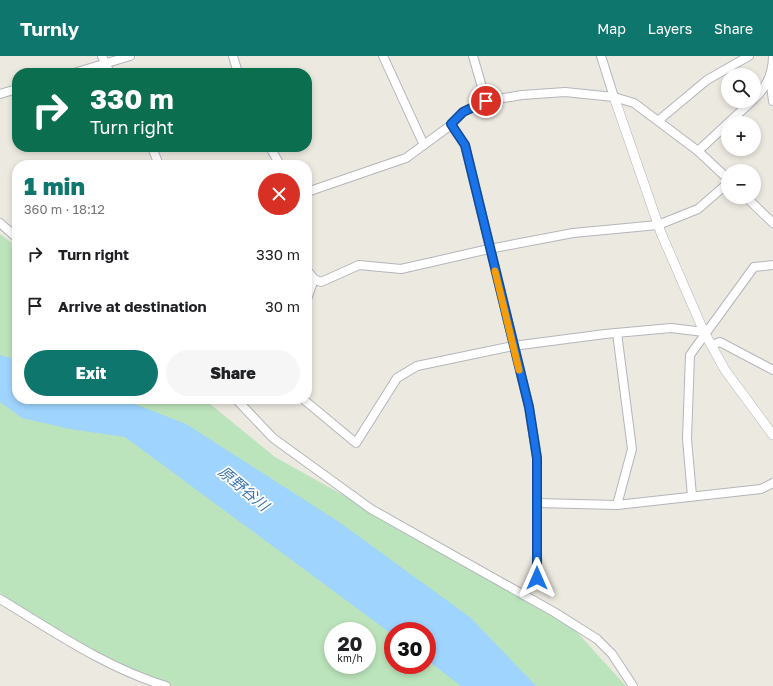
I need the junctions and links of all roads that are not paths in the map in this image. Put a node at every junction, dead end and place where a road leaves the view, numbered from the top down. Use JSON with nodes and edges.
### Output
{"nodes":[{"id":1,"x":102,"y":56,"type":"edge"},
{"id":2,"x":130,"y":56,"type":"edge"},
{"id":3,"x":233,"y":56,"type":"edge"},
{"id":4,"x":384,"y":56,"type":"edge"},
{"id":5,"x":473,"y":56,"type":"edge"},
{"id":6,"x":601,"y":56,"type":"edge"},
{"id":7,"x":749,"y":56,"type":"edge"},
{"id":8,"x":773,"y":56,"type":"edge"},
{"id":9,"x":107,"y":64,"type":"junction"},
{"id":10,"x":92,"y":68,"type":"edge"},
{"id":11,"x":108,"y":68,"type":"edge"},
{"id":12,"x":237,"y":68,"type":"edge"},
{"id":13,"x":771,"y":73,"type":"edge"},
{"id":14,"x":12,"y":90,"type":"edge"},
{"id":15,"x":761,"y":93,"type":"edge"},
{"id":16,"x":0,"y":94,"type":"edge"},
{"id":17,"x":614,"y":96,"type":"junction"},
{"id":18,"x":486,"y":101,"type":"junction"},
{"id":19,"x":773,"y":101,"type":"edge"},
{"id":20,"x":744,"y":108,"type":"edge"},
{"id":21,"x":659,"y":120,"type":"junction"},
{"id":22,"x":451,"y":124,"type":"junction"},
{"id":23,"x":424,"y":143,"type":"junction"},
{"id":24,"x":698,"y":151,"type":"junction"},
{"id":25,"x":721,"y":172,"type":"edge"},
{"id":26,"x":721,"y":189,"type":"edge"},
{"id":27,"x":312,"y":190,"type":"edge"},
{"id":28,"x":753,"y":204,"type":"edge"},
{"id":29,"x":0,"y":223,"type":"edge"},
{"id":30,"x":773,"y":223,"type":"edge"},
{"id":31,"x":658,"y":225,"type":"junction"},
{"id":32,"x":12,"y":234,"type":"edge"},
{"id":33,"x":490,"y":249,"type":"junction"},
{"id":34,"x":773,"y":265,"type":"edge"},
{"id":35,"x":312,"y":277,"type":"edge"},
{"id":36,"x":314,"y":280,"type":"junction"},
{"id":37,"x":312,"y":285,"type":"edge"},
{"id":38,"x":617,"y":332,"type":"junction"},
{"id":39,"x":704,"y":332,"type":"junction"},
{"id":40,"x":712,"y":345,"type":"junction"},
{"id":41,"x":513,"y":346,"type":"junction"},
{"id":42,"x":773,"y":370,"type":"edge"},
{"id":43,"x":241,"y":404,"type":"edge"},
{"id":44,"x":309,"y":404,"type":"edge"},
{"id":45,"x":773,"y":435,"type":"edge"},
{"id":46,"x":773,"y":483,"type":"edge"},
{"id":47,"x":692,"y":496,"type":"junction"},
{"id":48,"x":537,"y":503,"type":"junction"},
{"id":49,"x":617,"y":505,"type":"junction"},
{"id":50,"x":537,"y":578,"type":"dead end"},
{"id":51,"x":0,"y":599,"type":"edge"},
{"id":52,"x":166,"y":686,"type":"edge"},
{"id":53,"x":633,"y":686,"type":"edge"}],
"edges":[{"from":1,"to":9,"type":"street"},
{"from":2,"to":9,"type":"street"},
{"from":3,"to":12,"type":"street"},
{"from":4,"to":23,"type":"street"},
{"from":5,"to":18,"type":"street"},
{"from":6,"to":17,"type":"street"},
{"from":7,"to":21,"type":"street"},
{"from":8,"to":13,"type":"street"},
{"from":9,"to":10,"type":"street"},
{"from":9,"to":11,"type":"street"},
{"from":13,"to":15,"type":"street"},
{"from":13,"to":19,"type":"street"},
{"from":14,"to":16,"type":"street"},
{"from":17,"to":18,"type":"street"},
{"from":17,"to":21,"type":"street"},
{"from":17,"to":31,"type":"street"},
{"from":18,"to":22,"type":"street"},
{"from":20,"to":24,"type":"street"},
{"from":21,"to":24,"type":"street"},
{"from":22,"to":23,"type":"street"},
{"from":22,"to":33,"type":"street"},
{"from":23,"to":27,"type":"street"},
{"from":24,"to":25,"type":"street"},
{"from":26,"to":31,"type":"street"},
{"from":28,"to":30,"type":"street"},
{"from":29,"to":32,"type":"street"},
{"from":31,"to":33,"type":"street"},
{"from":31,"to":39,"type":"street"},
{"from":33,"to":36,"type":"street"},
{"from":33,"to":41,"type":"street"},
{"from":34,"to":39,"type":"street"},
{"from":35,"to":36,"type":"street"},
{"from":36,"to":37,"type":"street"},
{"from":38,"to":39,"type":"street"},
{"from":38,"to":41,"type":"street"},
{"from":38,"to":49,"type":"street"},
{"from":39,"to":40,"type":"street"},
{"from":39,"to":47,"type":"street"},
{"from":40,"to":42,"type":"street"},
{"from":40,"to":45,"type":"street"},
{"from":41,"to":44,"type":"street"},
{"from":41,"to":48,"type":"street"},
{"from":43,"to":53,"type":"street"},
{"from":46,"to":47,"type":"street"},
{"from":47,"to":49,"type":"street"},
{"from":48,"to":49,"type":"street"},
{"from":48,"to":50,"type":"street"},
{"from":51,"to":52,"type":"street"}]}
